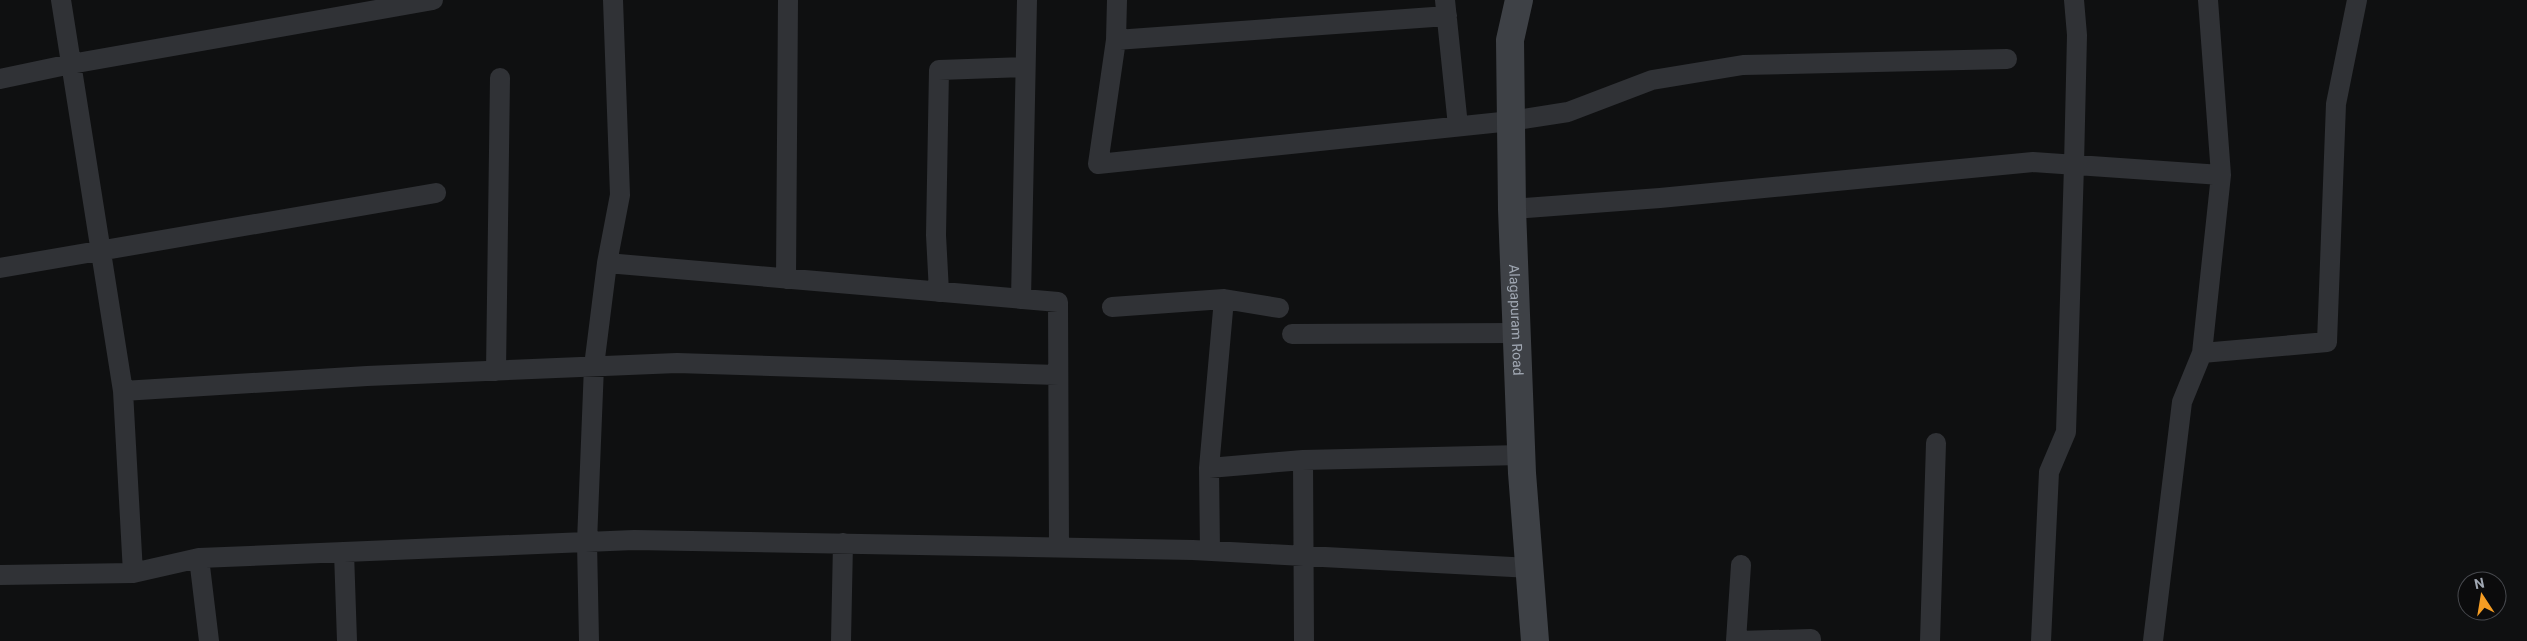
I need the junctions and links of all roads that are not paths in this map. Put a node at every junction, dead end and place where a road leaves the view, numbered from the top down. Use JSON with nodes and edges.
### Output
{"nodes":[{"id":1,"x":61,"y":0,"type":"edge"},
{"id":2,"x":433,"y":0,"type":"edge"},
{"id":3,"x":613,"y":0,"type":"edge"},
{"id":4,"x":788,"y":0,"type":"edge"},
{"id":5,"x":1027,"y":0,"type":"edge"},
{"id":6,"x":1117,"y":0,"type":"edge"},
{"id":7,"x":1519,"y":0,"type":"edge"},
{"id":8,"x":2074,"y":0,"type":"edge"},
{"id":9,"x":2208,"y":0,"type":"edge"},
{"id":10,"x":2356,"y":0,"type":"edge"},
{"id":11,"x":1446,"y":8,"type":"edge"},
{"id":12,"x":1116,"y":40,"type":"junction"},
{"id":13,"x":2007,"y":59,"type":"dead end"},
{"id":14,"x":71,"y":64,"type":"junction"},
{"id":15,"x":1026,"y":67,"type":"junction"},
{"id":16,"x":500,"y":78,"type":"dead end"},
{"id":17,"x":0,"y":79,"type":"edge"},
{"id":18,"x":1511,"y":121,"type":"junction"},
{"id":19,"x":1458,"y":126,"type":"junction"},
{"id":20,"x":2074,"y":165,"type":"junction"},
{"id":21,"x":2220,"y":175,"type":"junction"},
{"id":22,"x":436,"y":193,"type":"dead end"},
{"id":23,"x":1512,"y":209,"type":"junction"},
{"id":24,"x":101,"y":253,"type":"junction"},
{"id":25,"x":606,"y":263,"type":"junction"},
{"id":26,"x":0,"y":268,"type":"edge"},
{"id":27,"x":786,"y":279,"type":"junction"},
{"id":28,"x":940,"y":292,"type":"junction"},
{"id":29,"x":1021,"y":299,"type":"junction"},
{"id":30,"x":1224,"y":299,"type":"junction"},
{"id":31,"x":1112,"y":307,"type":"dead end"},
{"id":32,"x":1279,"y":308,"type":"dead end"},
{"id":33,"x":1516,"y":333,"type":"junction"},
{"id":34,"x":1292,"y":334,"type":"dead end"},
{"id":35,"x":2202,"y":353,"type":"junction"},
{"id":36,"x":594,"y":366,"type":"junction"},
{"id":37,"x":496,"y":371,"type":"junction"},
{"id":38,"x":1058,"y":375,"type":"junction"},
{"id":39,"x":123,"y":391,"type":"junction"},
{"id":40,"x":1936,"y":443,"type":"dead end"},
{"id":41,"x":1521,"y":455,"type":"junction"},
{"id":42,"x":1303,"y":460,"type":"junction"},
{"id":43,"x":1209,"y":468,"type":"junction"},
{"id":44,"x":587,"y":542,"type":"junction"},
{"id":45,"x":843,"y":543,"type":"junction"},
{"id":46,"x":1059,"y":547,"type":"junction"},
{"id":47,"x":1210,"y":551,"type":"junction"},
{"id":48,"x":344,"y":552,"type":"junction"},
{"id":49,"x":1303,"y":556,"type":"junction"},
{"id":50,"x":199,"y":558,"type":"junction"},
{"id":51,"x":1740,"y":564,"type":"dead end"},
{"id":52,"x":1530,"y":568,"type":"junction"},
{"id":53,"x":133,"y":573,"type":"junction"},
{"id":54,"x":0,"y":575,"type":"edge"},
{"id":55,"x":209,"y":641,"type":"edge"},
{"id":56,"x":347,"y":641,"type":"edge"},
{"id":57,"x":589,"y":641,"type":"edge"},
{"id":58,"x":841,"y":641,"type":"edge"},
{"id":59,"x":1304,"y":641,"type":"edge"},
{"id":60,"x":1535,"y":641,"type":"edge"},
{"id":61,"x":1737,"y":641,"type":"edge"},
{"id":62,"x":1812,"y":641,"type":"edge"},
{"id":63,"x":1930,"y":641,"type":"edge"},
{"id":64,"x":2041,"y":641,"type":"edge"},
{"id":65,"x":2153,"y":641,"type":"edge"}],
"edges":[{"from":1,"to":14,"type":"street"},
{"from":2,"to":14,"type":"street"},
{"from":3,"to":25,"type":"street"},
{"from":4,"to":27,"type":"street"},
{"from":5,"to":15,"type":"street"},
{"from":6,"to":12,"type":"street"},
{"from":7,"to":18,"type":"main road","name":"Alagapuram Road"},
{"from":8,"to":20,"type":"street"},
{"from":9,"to":21,"type":"street"},
{"from":10,"to":35,"type":"street"},
{"from":11,"to":12,"type":"street"},
{"from":11,"to":19,"type":"street"},
{"from":12,"to":19,"type":"street"},
{"from":13,"to":18,"type":"street"},
{"from":14,"to":17,"type":"street"},
{"from":14,"to":24,"type":"street"},
{"from":15,"to":28,"type":"street"},
{"from":15,"to":29,"type":"street"},
{"from":16,"to":37,"type":"street"},
{"from":18,"to":19,"type":"street"},
{"from":18,"to":23,"type":"main road","name":"Alagapuram Road"},
{"from":20,"to":21,"type":"street"},
{"from":20,"to":23,"type":"street"},
{"from":20,"to":64,"type":"street"},
{"from":21,"to":35,"type":"street"},
{"from":22,"to":24,"type":"street"},
{"from":23,"to":33,"type":"main road","name":"Alagapuram Road"},
{"from":24,"to":26,"type":"street"},
{"from":24,"to":39,"type":"street"},
{"from":25,"to":27,"type":"street"},
{"from":25,"to":36,"type":"street"},
{"from":27,"to":28,"type":"street"},
{"from":28,"to":29,"type":"street"},
{"from":29,"to":38,"type":"street"},
{"from":30,"to":31,"type":"street"},
{"from":30,"to":32,"type":"street"},
{"from":30,"to":43,"type":"street"},
{"from":33,"to":34,"type":"street"},
{"from":33,"to":41,"type":"main road","name":"Alagapuram Road"},
{"from":35,"to":65,"type":"street"},
{"from":36,"to":37,"type":"street"},
{"from":36,"to":38,"type":"street"},
{"from":36,"to":44,"type":"street"},
{"from":37,"to":39,"type":"street"},
{"from":38,"to":46,"type":"street"},
{"from":39,"to":53,"type":"street"},
{"from":40,"to":63,"type":"street"},
{"from":41,"to":42,"type":"street"},
{"from":41,"to":52,"type":"main road","name":"Alagapuram Road"},
{"from":42,"to":43,"type":"street"},
{"from":42,"to":49,"type":"street"},
{"from":43,"to":47,"type":"street"},
{"from":44,"to":45,"type":"street"},
{"from":44,"to":48,"type":"street"},
{"from":44,"to":57,"type":"street"},
{"from":45,"to":46,"type":"street"},
{"from":45,"to":58,"type":"street"},
{"from":46,"to":47,"type":"street"},
{"from":47,"to":49,"type":"street"},
{"from":48,"to":50,"type":"street"},
{"from":48,"to":56,"type":"street"},
{"from":49,"to":52,"type":"street"},
{"from":49,"to":59,"type":"street"},
{"from":50,"to":53,"type":"street"},
{"from":50,"to":55,"type":"street"},
{"from":51,"to":61,"type":"street"},
{"from":52,"to":60,"type":"main road","name":"Alagapuram Road"},
{"from":53,"to":54,"type":"street"},
{"from":61,"to":62,"type":"street"}]}
